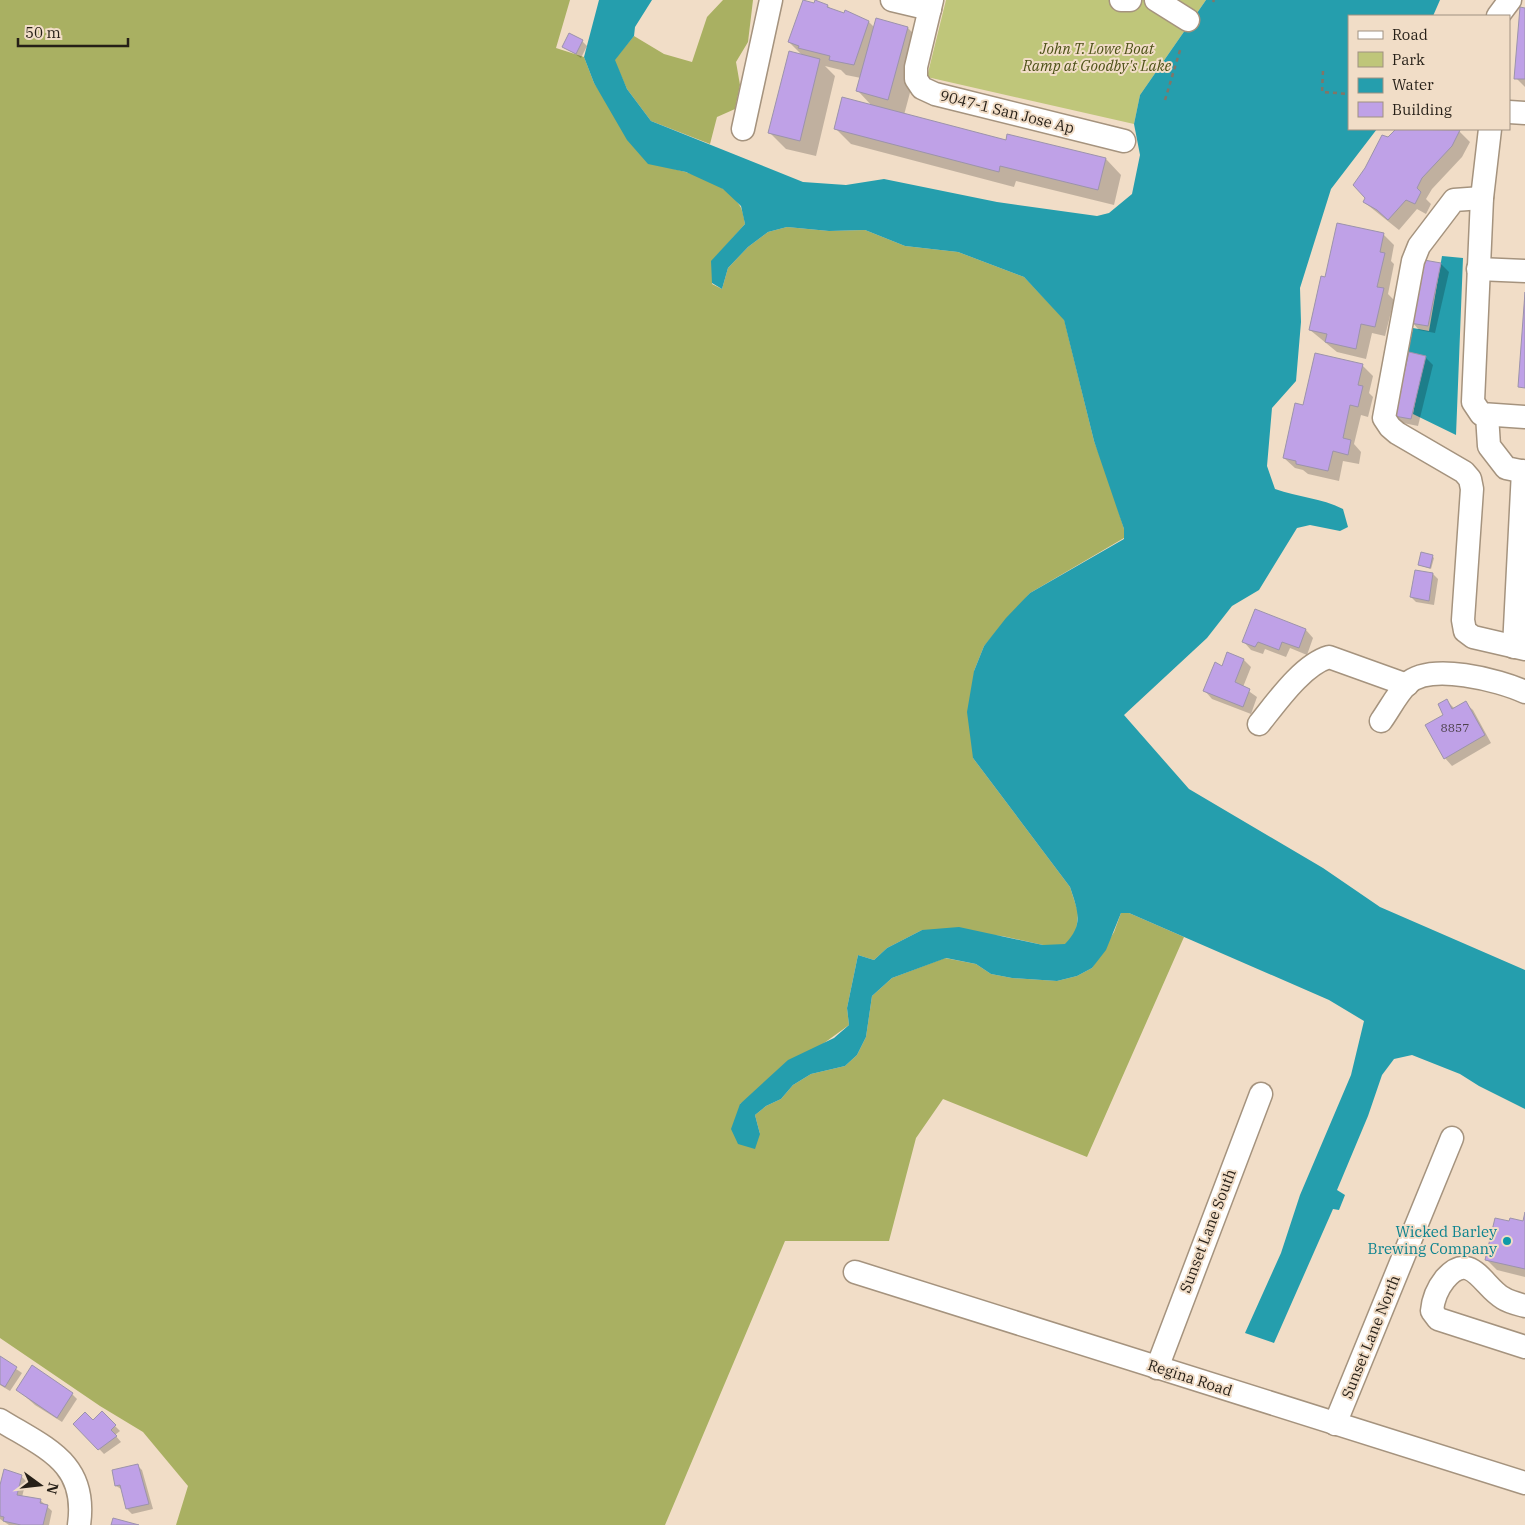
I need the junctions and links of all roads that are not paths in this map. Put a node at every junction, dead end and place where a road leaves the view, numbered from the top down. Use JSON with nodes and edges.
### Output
{"nodes":[{"id":1,"x":771,"y":0,"type":"edge"},
{"id":2,"x":892,"y":0,"type":"edge"},
{"id":3,"x":1121,"y":0,"type":"edge"},
{"id":4,"x":1130,"y":0,"type":"edge"},
{"id":5,"x":1156,"y":0,"type":"edge"},
{"id":6,"x":1510,"y":0,"type":"edge"},
{"id":7,"x":931,"y":4,"type":"edge"},
{"id":8,"x":1499,"y":15,"type":"edge"},
{"id":9,"x":1188,"y":20,"type":"dead end"},
{"id":10,"x":1510,"y":112,"type":"edge"},
{"id":11,"x":1525,"y":113,"type":"edge"},
{"id":12,"x":743,"y":129,"type":"dead end"},
{"id":13,"x":1490,"y":130,"type":"edge"},
{"id":14,"x":1124,"y":141,"type":"dead end"},
{"id":15,"x":1482,"y":198,"type":"junction"},
{"id":16,"x":1478,"y":269,"type":"junction"},
{"id":17,"x":1525,"y":271,"type":"edge"},
{"id":18,"x":1487,"y":414,"type":"junction"},
{"id":19,"x":1525,"y":417,"type":"edge"},
{"id":20,"x":1524,"y":472,"type":"edge"},
{"id":21,"x":1519,"y":648,"type":"edge"},
{"id":22,"x":1407,"y":685,"type":"junction"},
{"id":23,"x":1525,"y":692,"type":"edge"},
{"id":24,"x":1381,"y":721,"type":"dead end"},
{"id":25,"x":1259,"y":724,"type":"dead end"},
{"id":26,"x":1261,"y":1094,"type":"dead end"},
{"id":27,"x":1452,"y":1138,"type":"dead end"},
{"id":28,"x":855,"y":1272,"type":"dead end"},
{"id":29,"x":1525,"y":1306,"type":"edge"},
{"id":30,"x":1525,"y":1347,"type":"edge"},
{"id":31,"x":1157,"y":1368,"type":"junction"},
{"id":32,"x":0,"y":1420,"type":"edge"},
{"id":33,"x":1335,"y":1424,"type":"junction"},
{"id":34,"x":1525,"y":1483,"type":"edge"},
{"id":35,"x":79,"y":1525,"type":"edge"}],
"edges":[{"from":1,"to":12,"type":"street"},
{"from":2,"to":7,"type":"street"},
{"from":3,"to":4,"type":"street"},
{"from":5,"to":9,"type":"street"},
{"from":6,"to":8,"type":"street"},
{"from":7,"to":14,"type":"street","name":"9047-1 San Jose Ap"},
{"from":10,"to":11,"type":"street"},
{"from":13,"to":15,"type":"street"},
{"from":15,"to":16,"type":"street"},
{"from":15,"to":21,"type":"street"},
{"from":16,"to":17,"type":"street"},
{"from":16,"to":18,"type":"street"},
{"from":18,"to":19,"type":"street"},
{"from":18,"to":20,"type":"street"},
{"from":20,"to":21,"type":"street"},
{"from":22,"to":23,"type":"street"},
{"from":22,"to":24,"type":"street"},
{"from":22,"to":25,"type":"street"},
{"from":26,"to":31,"type":"street","name":"Sunset Lane South"},
{"from":27,"to":33,"type":"street","name":"Sunset Lane North"},
{"from":28,"to":31,"type":"street","name":"Regina Road"},
{"from":29,"to":30,"type":"street"},
{"from":31,"to":33,"type":"street","name":"Regina Road"},
{"from":32,"to":35,"type":"street"},
{"from":33,"to":34,"type":"street","name":"Regina Road"}]}
